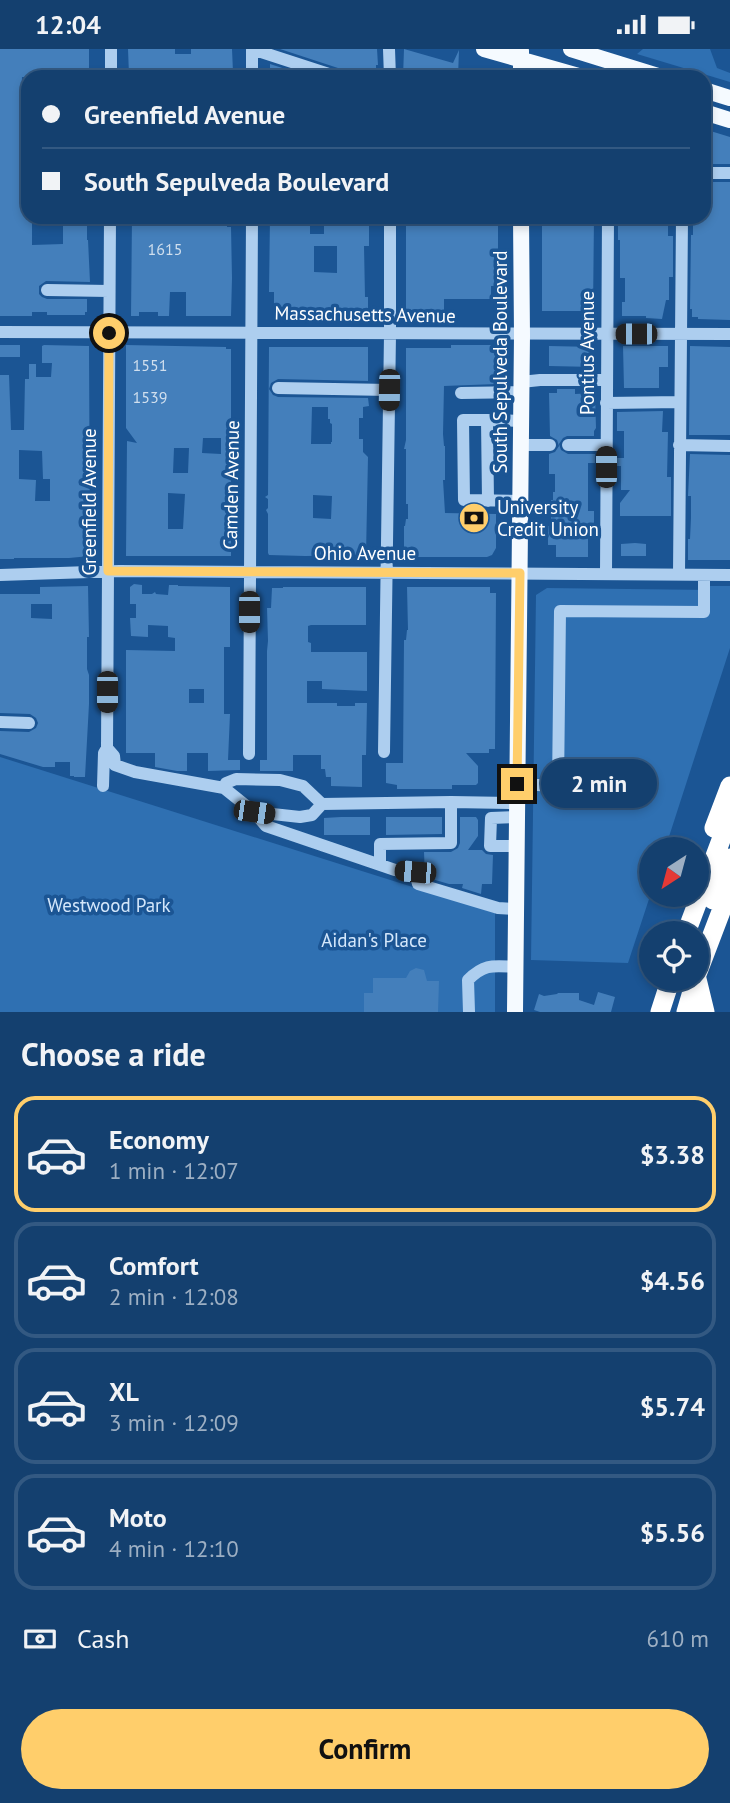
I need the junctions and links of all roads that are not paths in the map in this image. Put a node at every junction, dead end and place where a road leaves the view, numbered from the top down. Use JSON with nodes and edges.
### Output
{"nodes":[{"id":1,"x":111,"y":49,"type":"edge"},
{"id":2,"x":252,"y":49,"type":"edge"},
{"id":3,"x":389,"y":49,"type":"edge"},
{"id":4,"x":484,"y":49,"type":"edge"},
{"id":5,"x":571,"y":49,"type":"edge"},
{"id":6,"x":521,"y":62,"type":"edge"},
{"id":7,"x":111,"y":70,"type":"edge"},
{"id":8,"x":252,"y":70,"type":"edge"},
{"id":9,"x":316,"y":70,"type":"edge"},
{"id":10,"x":390,"y":70,"type":"edge"},
{"id":11,"x":554,"y":70,"type":"edge"},
{"id":12,"x":638,"y":70,"type":"edge"},
{"id":13,"x":711,"y":92,"type":"edge"},
{"id":14,"x":730,"y":98,"type":"edge"},
{"id":15,"x":711,"y":114,"type":"edge"},
{"id":16,"x":730,"y":120,"type":"edge"},
{"id":17,"x":711,"y":173,"type":"edge"},
{"id":18,"x":730,"y":173,"type":"edge"},
{"id":19,"x":110,"y":224,"type":"edge"},
{"id":20,"x":252,"y":224,"type":"edge"},
{"id":21,"x":390,"y":224,"type":"edge"},
{"id":22,"x":521,"y":224,"type":"edge"},
{"id":23,"x":608,"y":224,"type":"edge"},
{"id":24,"x":682,"y":224,"type":"edge"},
{"id":25,"x":47,"y":290,"type":"dead end"},
{"id":26,"x":109,"y":291,"type":"junction"},
{"id":27,"x":0,"y":332,"type":"edge"},
{"id":28,"x":109,"y":333,"type":"junction"},
{"id":29,"x":252,"y":333,"type":"junction"},
{"id":30,"x":390,"y":334,"type":"junction"},
{"id":31,"x":607,"y":334,"type":"junction"},
{"id":32,"x":680,"y":334,"type":"junction"},
{"id":33,"x":730,"y":334,"type":"edge"},
{"id":34,"x":522,"y":335,"type":"junction"},
{"id":35,"x":606,"y":380,"type":"junction"},
{"id":36,"x":521,"y":387,"type":"junction"},
{"id":37,"x":278,"y":388,"type":"dead end"},
{"id":38,"x":389,"y":390,"type":"junction"},
{"id":39,"x":461,"y":393,"type":"dead end"},
{"id":40,"x":680,"y":402,"type":"junction"},
{"id":41,"x":606,"y":403,"type":"junction"},
{"id":42,"x":487,"y":420,"type":"junction"},
{"id":43,"x":521,"y":421,"type":"junction"},
{"id":44,"x":521,"y":445,"type":"junction"},
{"id":45,"x":550,"y":445,"type":"dead end"},
{"id":46,"x":568,"y":445,"type":"dead end"},
{"id":47,"x":606,"y":445,"type":"junction"},
{"id":48,"x":679,"y":445,"type":"junction"},
{"id":49,"x":730,"y":446,"type":"edge"},
{"id":50,"x":488,"y":501,"type":"junction"},
{"id":51,"x":520,"y":501,"type":"junction"},
{"id":52,"x":108,"y":571,"type":"junction"},
{"id":53,"x":249,"y":572,"type":"junction"},
{"id":54,"x":386,"y":572,"type":"junction"},
{"id":55,"x":520,"y":573,"type":"junction"},
{"id":56,"x":606,"y":574,"type":"junction"},
{"id":57,"x":678,"y":574,"type":"junction"},
{"id":58,"x":0,"y":575,"type":"edge"},
{"id":59,"x":704,"y":575,"type":"junction"},
{"id":60,"x":730,"y":575,"type":"edge"},
{"id":61,"x":0,"y":722,"type":"edge"},
{"id":62,"x":29,"y":723,"type":"dead end"},
{"id":63,"x":107,"y":748,"type":"junction"},
{"id":64,"x":384,"y":752,"type":"dead end"},
{"id":65,"x":249,"y":754,"type":"dead end"},
{"id":66,"x":517,"y":784,"type":"junction"},
{"id":67,"x":103,"y":786,"type":"dead end"},
{"id":68,"x":730,"y":786,"type":"edge"},
{"id":69,"x":224,"y":789,"type":"junction"},
{"id":70,"x":451,"y":802,"type":"junction"},
{"id":71,"x":321,"y":804,"type":"junction"},
{"id":72,"x":517,"y":810,"type":"junction"},
{"id":73,"x":254,"y":812,"type":"junction"},
{"id":74,"x":730,"y":816,"type":"edge"},
{"id":75,"x":709,"y":840,"type":"edge"},
{"id":76,"x":516,"y":846,"type":"junction"},
{"id":77,"x":730,"y":858,"type":"edge"},
{"id":78,"x":380,"y":864,"type":"junction"},
{"id":79,"x":730,"y":888,"type":"edge"},
{"id":80,"x":516,"y":909,"type":"junction"},
{"id":81,"x":691,"y":921,"type":"edge"},
{"id":82,"x":705,"y":921,"type":"edge"},
{"id":83,"x":709,"y":944,"type":"edge"},
{"id":84,"x":516,"y":967,"type":"junction"},
{"id":85,"x":654,"y":991,"type":"edge"},
{"id":86,"x":667,"y":991,"type":"edge"},
{"id":87,"x":680,"y":991,"type":"edge"},
{"id":88,"x":692,"y":991,"type":"edge"},
{"id":89,"x":699,"y":991,"type":"edge"},
{"id":90,"x":469,"y":1012,"type":"edge"},
{"id":91,"x":515,"y":1012,"type":"edge"},
{"id":92,"x":648,"y":1012,"type":"edge"},
{"id":93,"x":660,"y":1012,"type":"edge"},
{"id":94,"x":674,"y":1012,"type":"edge"},
{"id":95,"x":686,"y":1012,"type":"edge"},
{"id":96,"x":705,"y":1012,"type":"edge"}],
"edges":[{"from":1,"to":7,"type":"street"},
{"from":2,"to":8,"type":"street"},
{"from":2,"to":9,"type":"street"},
{"from":3,"to":10,"type":"street"},
{"from":4,"to":6,"type":"main road"},
{"from":5,"to":12,"type":"main road"},
{"from":6,"to":11,"type":"main road"},
{"from":13,"to":14,"type":"main road"},
{"from":15,"to":16,"type":"main road"},
{"from":17,"to":18,"type":"street"},
{"from":19,"to":26,"type":"street","name":"Greenfield Avenue"},
{"from":20,"to":29,"type":"street","name":"Camden Avenue"},
{"from":21,"to":30,"type":"street"},
{"from":22,"to":34,"type":"main road","name":"South Sepulveda Boulevard"},
{"from":23,"to":31,"type":"street","name":"Pontius Avenue"},
{"from":24,"to":32,"type":"street"},
{"from":25,"to":26,"type":"street"},
{"from":26,"to":28,"type":"street","name":"Greenfield Avenue"},
{"from":27,"to":28,"type":"street","name":"Massachusetts Avenue"},
{"from":28,"to":29,"type":"street","name":"Massachusetts Avenue"},
{"from":28,"to":52,"type":"street","name":"Greenfield Avenue"},
{"from":29,"to":30,"type":"street","name":"Massachusetts Avenue"},
{"from":29,"to":53,"type":"street","name":"Camden Avenue"},
{"from":30,"to":34,"type":"street","name":"Massachusetts Avenue"},
{"from":30,"to":38,"type":"street"},
{"from":31,"to":32,"type":"street","name":"Massachusetts Avenue"},
{"from":31,"to":34,"type":"street","name":"Massachusetts Avenue"},
{"from":31,"to":35,"type":"street","name":"Pontius Avenue"},
{"from":32,"to":33,"type":"street","name":"Massachusetts Avenue"},
{"from":32,"to":40,"type":"street"},
{"from":34,"to":36,"type":"main road","name":"South Sepulveda Boulevard"},
{"from":35,"to":36,"type":"street"},
{"from":35,"to":41,"type":"street","name":"Pontius Avenue"},
{"from":36,"to":39,"type":"street"},
{"from":36,"to":43,"type":"main road","name":"South Sepulveda Boulevard"},
{"from":37,"to":38,"type":"street"},
{"from":38,"to":54,"type":"street"},
{"from":40,"to":41,"type":"street"},
{"from":40,"to":48,"type":"street"},
{"from":41,"to":47,"type":"street","name":"Pontius Avenue"},
{"from":42,"to":43,"type":"street"},
{"from":42,"to":50,"type":"street"},
{"from":42,"to":50,"type":"street"},
{"from":43,"to":44,"type":"main road","name":"South Sepulveda Boulevard"},
{"from":44,"to":45,"type":"street"},
{"from":44,"to":51,"type":"main road","name":"South Sepulveda Boulevard"},
{"from":46,"to":47,"type":"street"},
{"from":47,"to":56,"type":"street","name":"Pontius Avenue"},
{"from":48,"to":49,"type":"street"},
{"from":48,"to":57,"type":"street"},
{"from":50,"to":51,"type":"street"},
{"from":51,"to":55,"type":"main road","name":"South Sepulveda Boulevard"},
{"from":52,"to":53,"type":"street","name":"Ohio Avenue"},
{"from":52,"to":58,"type":"street","name":"Ohio Avenue"},
{"from":52,"to":63,"type":"street","name":"Greenfield Avenue"},
{"from":53,"to":54,"type":"street","name":"Ohio Avenue"},
{"from":53,"to":65,"type":"street","name":"Camden Avenue"},
{"from":54,"to":55,"type":"street","name":"Ohio Avenue"},
{"from":54,"to":64,"type":"street"},
{"from":55,"to":56,"type":"street","name":"Ohio Avenue"},
{"from":55,"to":66,"type":"main road","name":"South Sepulveda Boulevard"},
{"from":56,"to":57,"type":"street","name":"Ohio Avenue"},
{"from":57,"to":59,"type":"street","name":"Ohio Avenue"},
{"from":59,"to":60,"type":"street","name":"Ohio Avenue"},
{"from":59,"to":66,"type":"street"},
{"from":61,"to":62,"type":"street"},
{"from":63,"to":67,"type":"street","name":"Greenfield Avenue"},
{"from":63,"to":69,"type":"street"},
{"from":66,"to":72,"type":"main road","name":"South Sepulveda Boulevard"},
{"from":68,"to":75,"type":"highway"},
{"from":69,"to":71,"type":"street"},
{"from":69,"to":73,"type":"street"},
{"from":70,"to":71,"type":"street"},
{"from":70,"to":72,"type":"street"},
{"from":70,"to":78,"type":"street"},
{"from":71,"to":73,"type":"street"},
{"from":72,"to":76,"type":"main road","name":"South Sepulveda Boulevard"},
{"from":72,"to":76,"type":"street"},
{"from":73,"to":78,"type":"street"},
{"from":74,"to":81,"type":"highway"},
{"from":76,"to":80,"type":"main road","name":"South Sepulveda Boulevard"},
{"from":77,"to":82,"type":"highway"},
{"from":78,"to":80,"type":"street"},
{"from":79,"to":83,"type":"highway"},
{"from":80,"to":84,"type":"main road","name":"South Sepulveda Boulevard"},
{"from":84,"to":90,"type":"street"},
{"from":84,"to":91,"type":"main road","name":"South Sepulveda Boulevard"},
{"from":85,"to":92,"type":"highway"},
{"from":86,"to":93,"type":"highway"},
{"from":87,"to":94,"type":"highway"},
{"from":88,"to":95,"type":"highway"},
{"from":89,"to":96,"type":"highway"}]}
